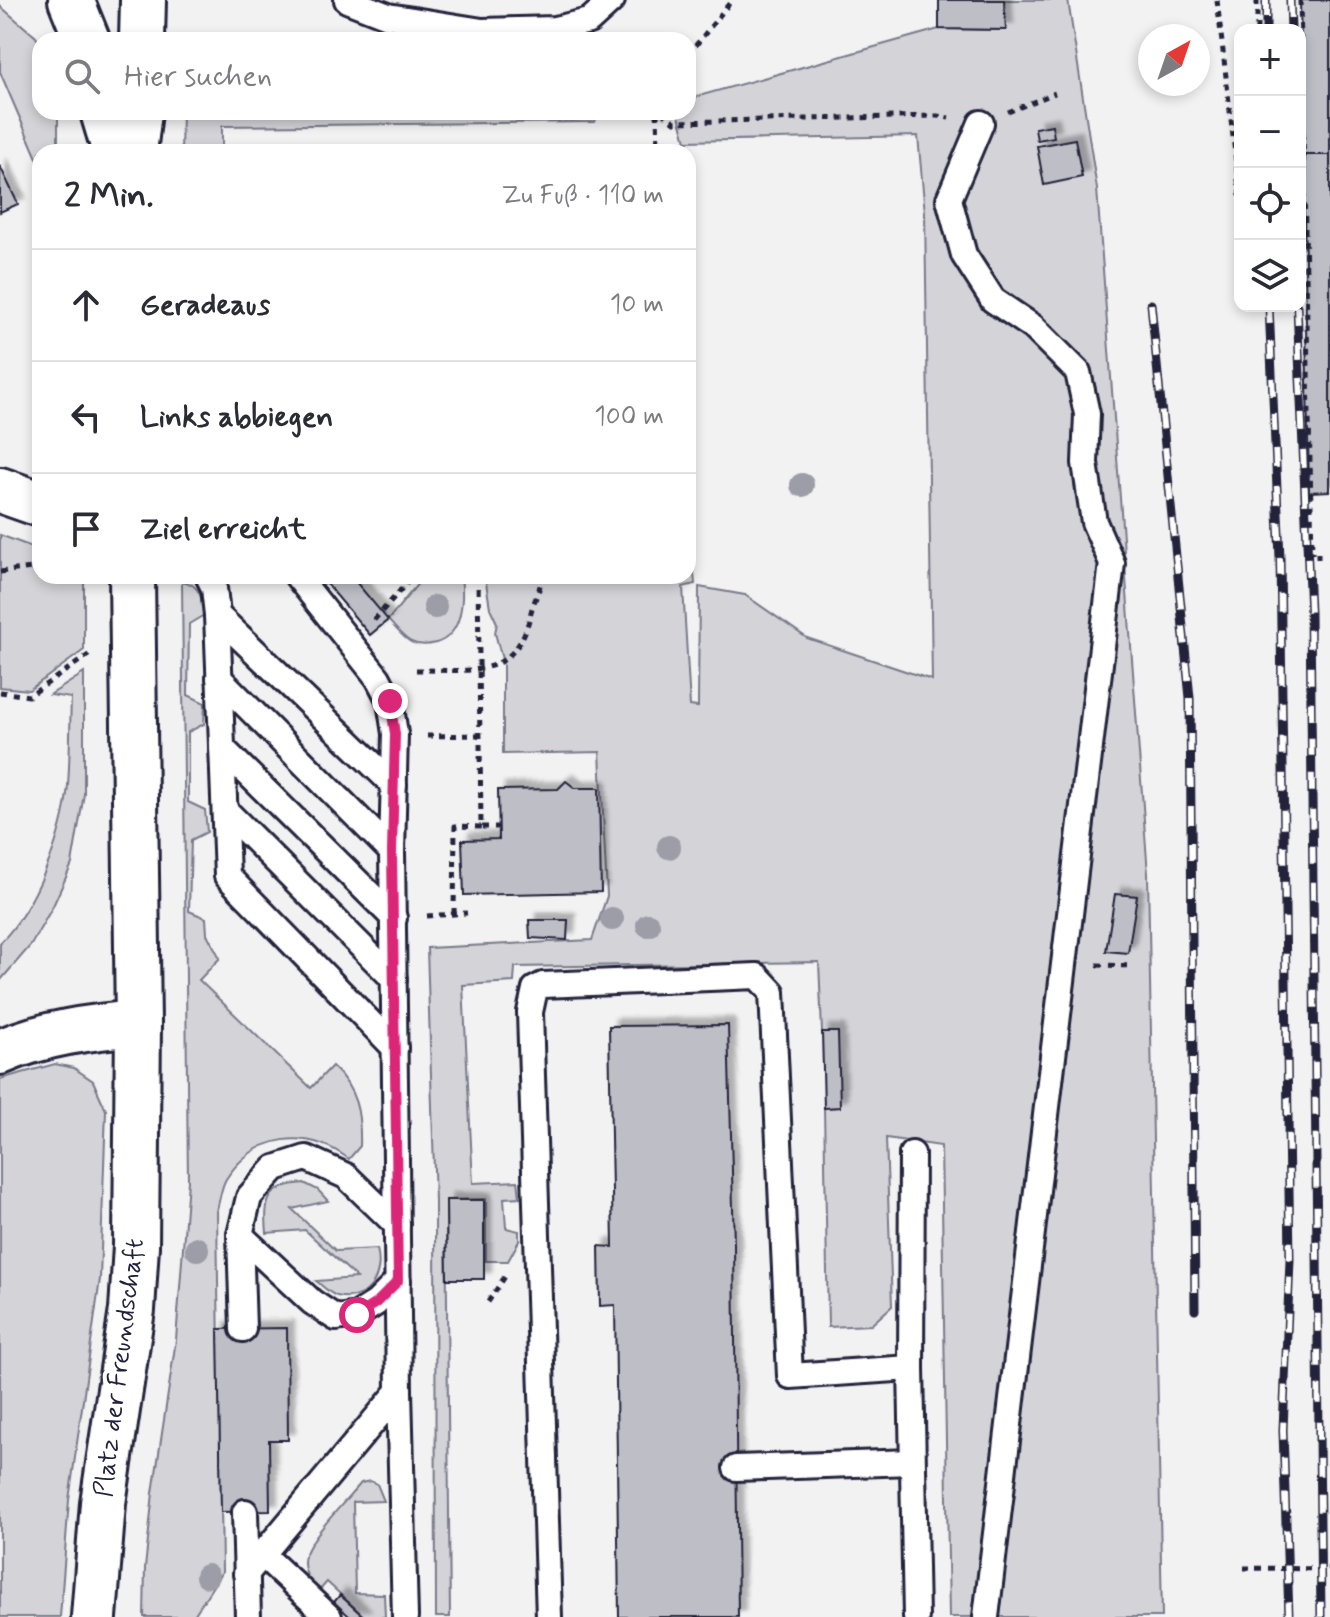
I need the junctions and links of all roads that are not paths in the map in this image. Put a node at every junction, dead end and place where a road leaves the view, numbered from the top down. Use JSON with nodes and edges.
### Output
{"nodes":[{"id":1,"x":71,"y":0,"type":"edge"},
{"id":2,"x":143,"y":0,"type":"edge"},
{"id":3,"x":347,"y":0,"type":"edge"},
{"id":4,"x":612,"y":0,"type":"edge"},
{"id":5,"x":84,"y":32,"type":"edge"},
{"id":6,"x":142,"y":32,"type":"edge"},
{"id":7,"x":105,"y":120,"type":"edge"},
{"id":8,"x":138,"y":120,"type":"edge"},
{"id":9,"x":981,"y":123,"type":"road end"},
{"id":10,"x":113,"y":144,"type":"edge"},
{"id":11,"x":135,"y":144,"type":"edge"},
{"id":12,"x":0,"y":490,"type":"edge"},
{"id":13,"x":32,"y":501,"type":"edge"},
{"id":14,"x":132,"y":584,"type":"edge"},
{"id":15,"x":212,"y":584,"type":"edge"},
{"id":16,"x":303,"y":584,"type":"edge"},
{"id":17,"x":217,"y":615,"type":"junction"},
{"id":18,"x":219,"y":678,"type":"junction"},
{"id":19,"x":222,"y":748,"type":"junction"},
{"id":20,"x":394,"y":785,"type":"junction"},
{"id":21,"x":225,"y":810,"type":"junction"},
{"id":22,"x":392,"y":852,"type":"junction"},
{"id":23,"x":394,"y":918,"type":"junction"},
{"id":24,"x":394,"y":979,"type":"junction"},
{"id":25,"x":138,"y":1023,"type":"junction"},
{"id":26,"x":395,"y":1048,"type":"junction"},
{"id":27,"x":0,"y":1052,"type":"edge"},
{"id":28,"x":912,"y":1154,"type":"dead end"},
{"id":29,"x":397,"y":1225,"type":"junction"},
{"id":30,"x":240,"y":1235,"type":"junction"},
{"id":31,"x":398,"y":1281,"type":"junction"},
{"id":32,"x":243,"y":1329,"type":"dead end"},
{"id":33,"x":911,"y":1368,"type":"junction"},
{"id":34,"x":399,"y":1391,"type":"junction"},
{"id":35,"x":912,"y":1462,"type":"junction"},
{"id":36,"x":736,"y":1468,"type":"dead end"},
{"id":37,"x":245,"y":1512,"type":"dead end"},
{"id":38,"x":263,"y":1555,"type":"junction"},
{"id":39,"x":246,"y":1574,"type":"junction"},
{"id":40,"x":94,"y":1617,"type":"edge"},
{"id":41,"x":248,"y":1617,"type":"edge"},
{"id":42,"x":329,"y":1617,"type":"edge"},
{"id":43,"x":405,"y":1617,"type":"edge"},
{"id":44,"x":549,"y":1617,"type":"edge"},
{"id":45,"x":916,"y":1617,"type":"edge"},
{"id":46,"x":986,"y":1617,"type":"edge"}],
"edges":[{"from":1,"to":5,"type":"street"},
{"from":2,"to":6,"type":"street"},
{"from":3,"to":4,"type":"lane"},
{"from":7,"to":10,"type":"street"},
{"from":8,"to":11,"type":"street"},
{"from":9,"to":46,"type":"lane"},
{"from":12,"to":13,"type":"street"},
{"from":14,"to":25,"type":"street","name":"Platz der Freundschaft"},
{"from":15,"to":17,"type":"lane"},
{"from":16,"to":20,"type":"lane"},
{"from":17,"to":18,"type":"lane"},
{"from":17,"to":20,"type":"lane"},
{"from":18,"to":19,"type":"lane"},
{"from":18,"to":22,"type":"lane"},
{"from":19,"to":21,"type":"lane"},
{"from":19,"to":23,"type":"lane"},
{"from":20,"to":22,"type":"lane"},
{"from":21,"to":24,"type":"lane"},
{"from":21,"to":26,"type":"lane"},
{"from":22,"to":23,"type":"lane"},
{"from":23,"to":24,"type":"lane"},
{"from":24,"to":26,"type":"lane"},
{"from":25,"to":27,"type":"street"},
{"from":25,"to":40,"type":"street","name":"Platz der Freundschaft"},
{"from":26,"to":29,"type":"lane"},
{"from":28,"to":33,"type":"lane"},
{"from":29,"to":30,"type":"lane"},
{"from":29,"to":31,"type":"lane"},
{"from":30,"to":31,"type":"lane"},
{"from":30,"to":32,"type":"lane"},
{"from":31,"to":34,"type":"lane"},
{"from":33,"to":35,"type":"lane"},
{"from":33,"to":44,"type":"lane"},
{"from":34,"to":38,"type":"lane"},
{"from":34,"to":43,"type":"lane"},
{"from":35,"to":36,"type":"lane"},
{"from":35,"to":45,"type":"lane"},
{"from":37,"to":39,"type":"lane"},
{"from":38,"to":39,"type":"lane"},
{"from":38,"to":42,"type":"lane"},
{"from":39,"to":41,"type":"lane"}]}
